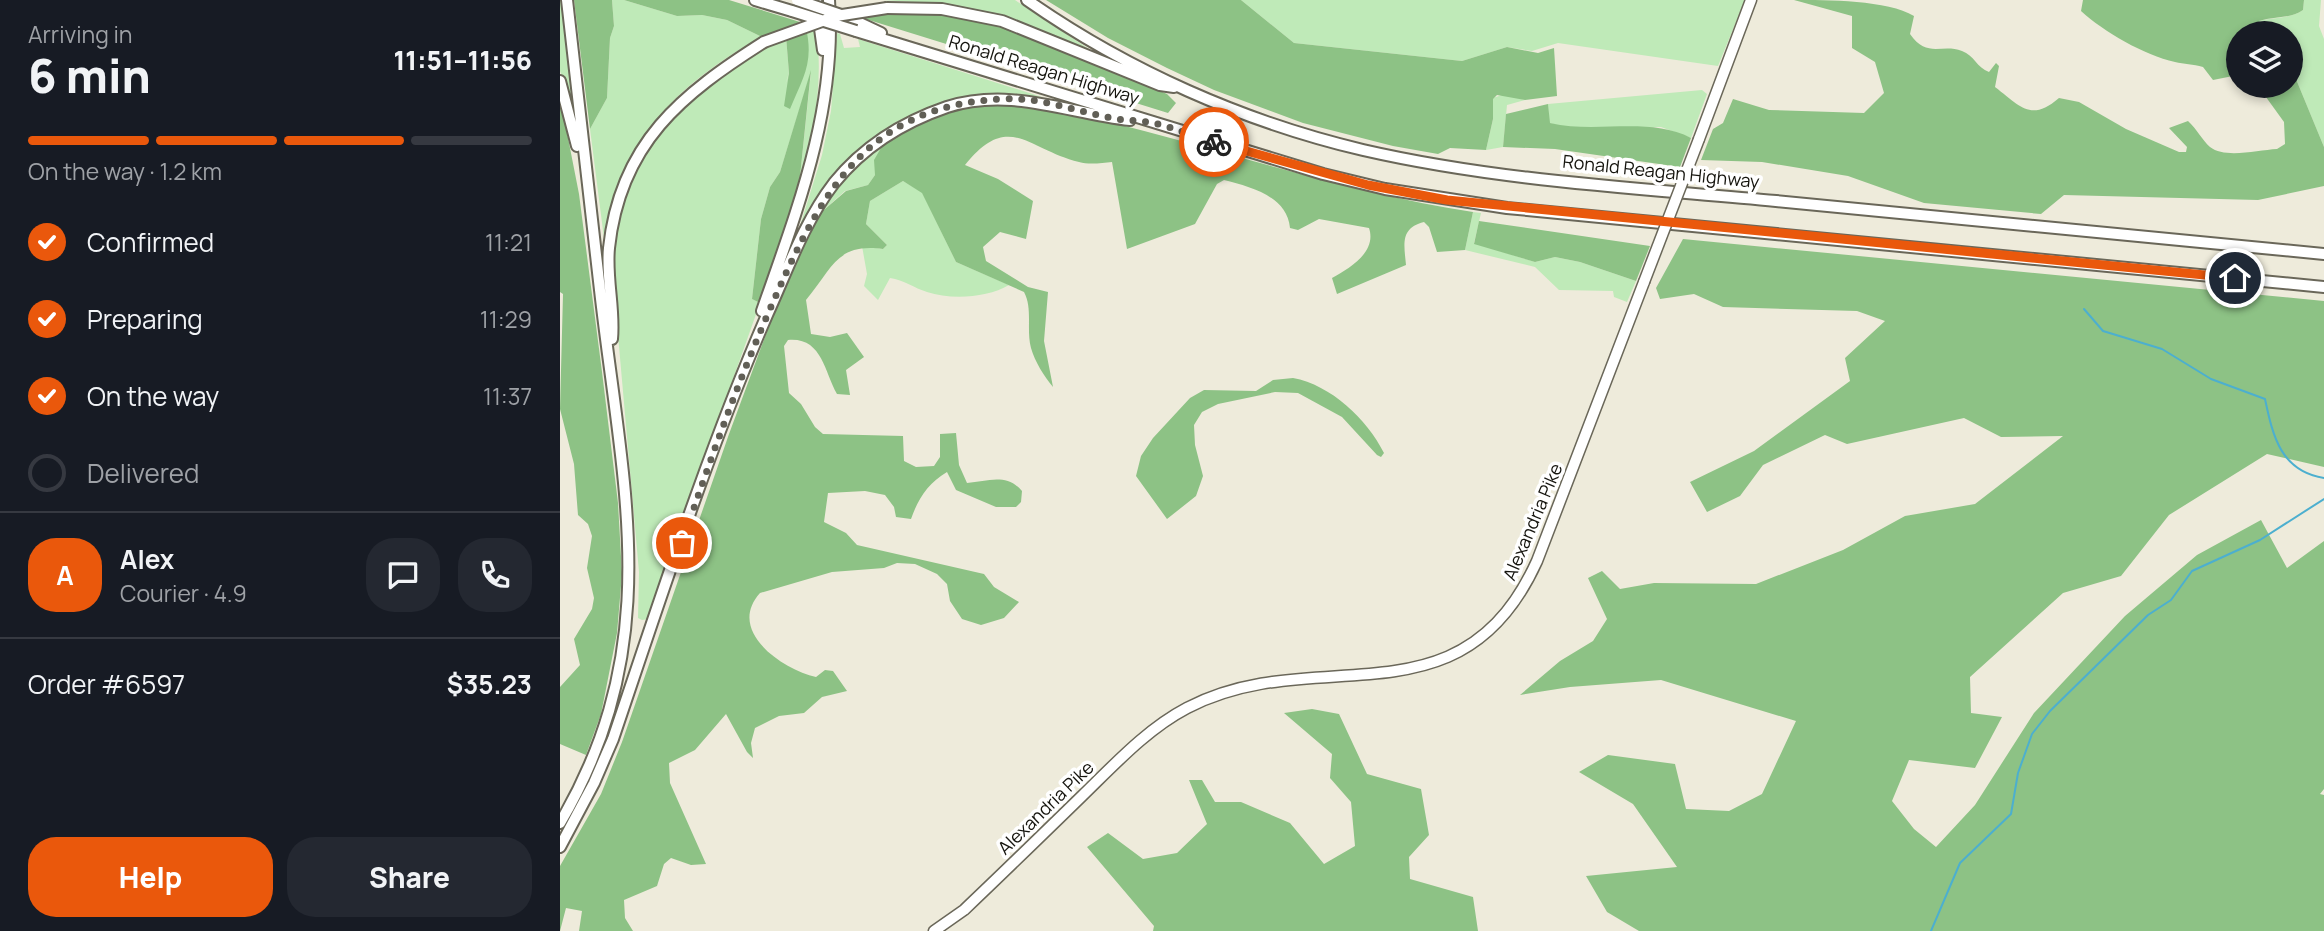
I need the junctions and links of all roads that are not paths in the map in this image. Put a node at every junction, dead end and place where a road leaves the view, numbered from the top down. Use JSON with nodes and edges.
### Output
{"nodes":[{"id":1,"x":566,"y":0,"type":"edge"},
{"id":2,"x":755,"y":0,"type":"edge"},
{"id":3,"x":797,"y":0,"type":"edge"},
{"id":4,"x":816,"y":0,"type":"edge"},
{"id":5,"x":829,"y":0,"type":"edge"},
{"id":6,"x":1027,"y":0,"type":"edge"},
{"id":7,"x":1751,"y":0,"type":"edge"},
{"id":8,"x":899,"y":43,"type":"junction"},
{"id":9,"x":560,"y":81,"type":"edge"},
{"id":10,"x":826,"y":88,"type":"junction"},
{"id":11,"x":1188,"y":90,"type":"junction"},
{"id":12,"x":1153,"y":123,"type":"junction"},
{"id":13,"x":592,"y":210,"type":"junction"},
{"id":14,"x":2324,"y":254,"type":"edge"},
{"id":15,"x":2324,"y":287,"type":"edge"},
{"id":16,"x":610,"y":356,"type":"junction"},
{"id":17,"x":745,"y":364,"type":"junction"},
{"id":18,"x":560,"y":823,"type":"edge"},
{"id":19,"x":560,"y":847,"type":"edge"},
{"id":20,"x":934,"y":931,"type":"edge"}],
"edges":[{"from":1,"to":13,"type":"highway"},
{"from":2,"to":8,"type":"highway","name":"Ronald Reagan Highway","bridge":true},
{"from":3,"to":8,"type":"highway","bridge":true},
{"from":4,"to":10,"type":"highway"},
{"from":5,"to":10,"type":"highway"},
{"from":6,"to":11,"type":"highway","name":"Ronald Reagan Highway"},
{"from":7,"to":20,"type":"main road","name":"Alexandria Pike","bridge":true},
{"from":8,"to":12,"type":"highway","name":"Ronald Reagan Highway"},
{"from":9,"to":13,"type":"highway"},
{"from":10,"to":17,"type":"highway"},
{"from":11,"to":14,"type":"highway","name":"Ronald Reagan Highway"},
{"from":11,"to":16,"type":"highway","bridge":true},
{"from":12,"to":15,"type":"highway","name":"Ronald Reagan Highway"},
{"from":12,"to":17,"type":"highway"},
{"from":13,"to":16,"type":"highway"},
{"from":16,"to":18,"type":"highway"},
{"from":17,"to":19,"type":"highway"}]}
